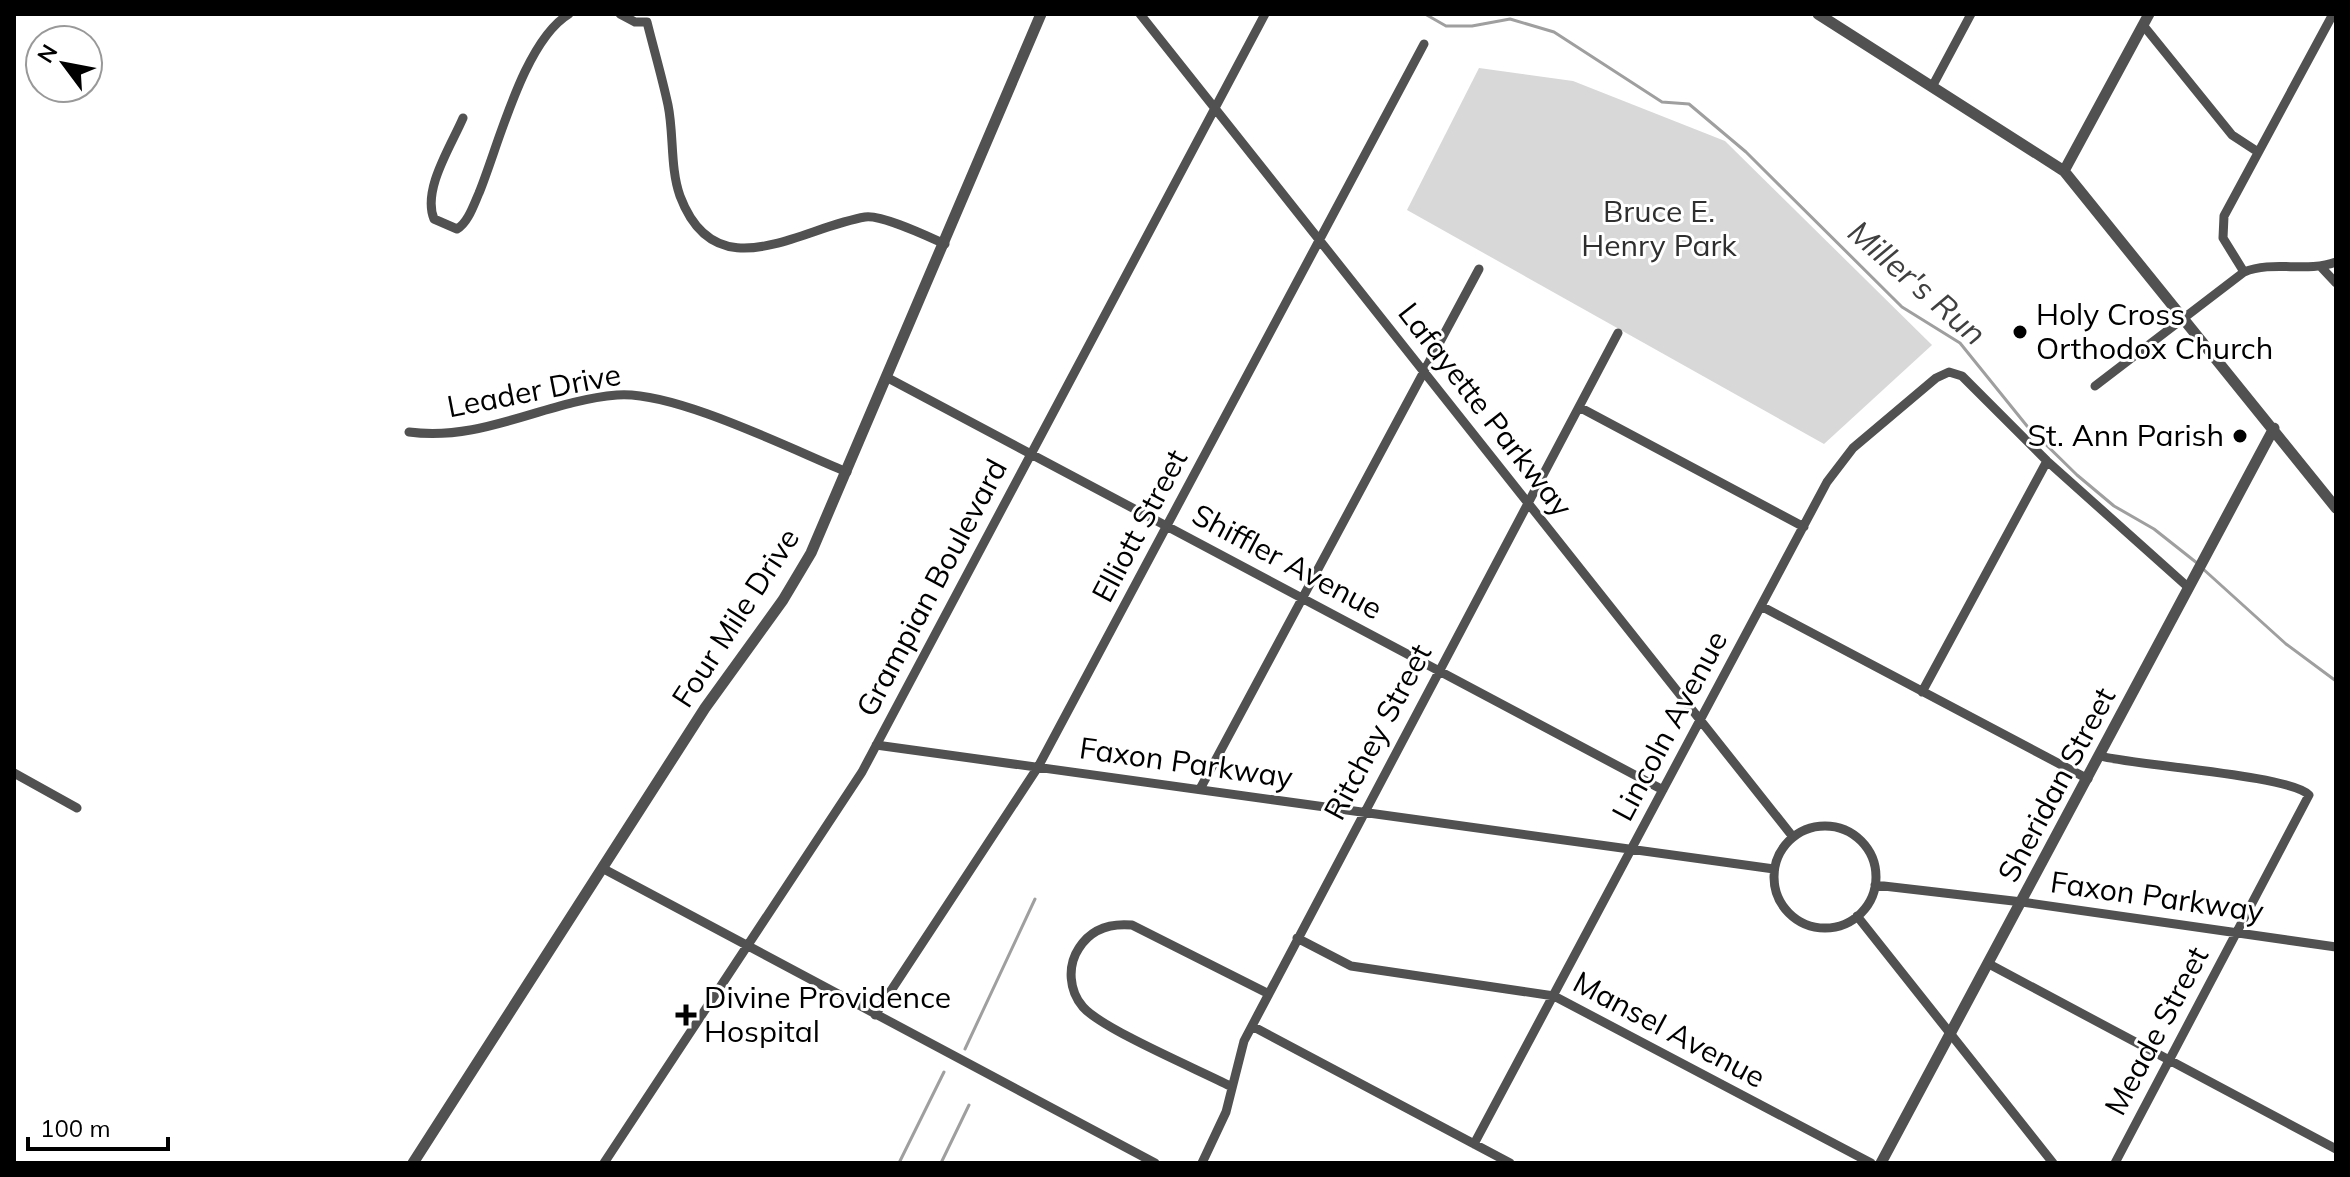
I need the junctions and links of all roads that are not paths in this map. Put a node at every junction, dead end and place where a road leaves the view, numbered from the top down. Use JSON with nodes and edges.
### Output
{"nodes":[{"id":1,"x":569,"y":14,"type":"edge"},
{"id":2,"x":620,"y":14,"type":"edge"},
{"id":3,"x":1041,"y":14,"type":"edge"},
{"id":4,"x":1140,"y":14,"type":"edge"},
{"id":5,"x":1265,"y":14,"type":"edge"},
{"id":6,"x":1818,"y":14,"type":"edge"},
{"id":7,"x":1971,"y":14,"type":"edge"},
{"id":8,"x":2333,"y":14,"type":"edge"},
{"id":9,"x":2146,"y":19,"type":"edge"},
{"id":10,"x":1424,"y":44,"type":"dead end"},
{"id":11,"x":1933,"y":85,"type":"junction"},
{"id":12,"x":1215,"y":108,"type":"junction"},
{"id":13,"x":463,"y":118,"type":"dead end"},
{"id":14,"x":2258,"y":152,"type":"junction"},
{"id":15,"x":2064,"y":171,"type":"junction"},
{"id":16,"x":1320,"y":240,"type":"junction"},
{"id":17,"x":945,"y":244,"type":"junction"},
{"id":18,"x":2336,"y":262,"type":"edge"},
{"id":19,"x":2321,"y":267,"type":"junction"},
{"id":20,"x":1479,"y":269,"type":"dead end"},
{"id":21,"x":2244,"y":272,"type":"junction"},
{"id":22,"x":2336,"y":283,"type":"edge"},
{"id":23,"x":2182,"y":316,"type":"junction"},
{"id":24,"x":1618,"y":333,"type":"dead end"},
{"id":25,"x":1423,"y":371,"type":"junction"},
{"id":26,"x":888,"y":378,"type":"junction"},
{"id":27,"x":2095,"y":386,"type":"dead end"},
{"id":28,"x":1579,"y":407,"type":"junction"},
{"id":29,"x":2274,"y":428,"type":"junction"},
{"id":30,"x":409,"y":432,"type":"dead end"},
{"id":31,"x":1031,"y":453,"type":"junction"},
{"id":32,"x":2047,"y":461,"type":"junction"},
{"id":33,"x":847,"y":472,"type":"junction"},
{"id":34,"x":1528,"y":502,"type":"junction"},
{"id":35,"x":2336,"y":508,"type":"edge"},
{"id":36,"x":1167,"y":525,"type":"junction"},
{"id":37,"x":1804,"y":527,"type":"junction"},
{"id":38,"x":2189,"y":588,"type":"junction"},
{"id":39,"x":1303,"y":597,"type":"junction"},
{"id":40,"x":1761,"y":606,"type":"junction"},
{"id":41,"x":1439,"y":670,"type":"junction"},
{"id":42,"x":1922,"y":692,"type":"junction"},
{"id":43,"x":1700,"y":719,"type":"junction"},
{"id":44,"x":876,"y":745,"type":"junction"},
{"id":45,"x":2100,"y":756,"type":"junction"},
{"id":46,"x":1038,"y":767,"type":"junction"},
{"id":47,"x":14,"y":773,"type":"edge"},
{"id":48,"x":2088,"y":779,"type":"junction"},
{"id":49,"x":1200,"y":789,"type":"junction"},
{"id":50,"x":1663,"y":790,"type":"junction"},
{"id":51,"x":77,"y":808,"type":"dead end"},
{"id":52,"x":1362,"y":812,"type":"junction"},
{"id":53,"x":1793,"y":837,"type":"junction"},
{"id":54,"x":1632,"y":850,"type":"junction"},
{"id":55,"x":602,"y":868,"type":"junction"},
{"id":56,"x":1774,"y":869,"type":"junction"},
{"id":57,"x":1875,"y":885,"type":"junction"},
{"id":58,"x":2022,"y":902,"type":"junction"},
{"id":59,"x":1857,"y":916,"type":"junction"},
{"id":60,"x":2236,"y":934,"type":"junction"},
{"id":61,"x":1297,"y":938,"type":"junction"},
{"id":62,"x":747,"y":947,"type":"junction"},
{"id":63,"x":2336,"y":947,"type":"edge"},
{"id":64,"x":1989,"y":964,"type":"junction"},
{"id":65,"x":1269,"y":994,"type":"junction"},
{"id":66,"x":1554,"y":996,"type":"junction"},
{"id":67,"x":875,"y":1015,"type":"junction"},
{"id":68,"x":1252,"y":1026,"type":"junction"},
{"id":69,"x":1950,"y":1033,"type":"junction"},
{"id":70,"x":2169,"y":1060,"type":"junction"},
{"id":71,"x":1230,"y":1086,"type":"junction"},
{"id":72,"x":1474,"y":1144,"type":"junction"},
{"id":73,"x":2336,"y":1149,"type":"edge"},
{"id":74,"x":413,"y":1163,"type":"edge"},
{"id":75,"x":604,"y":1163,"type":"edge"},
{"id":76,"x":1155,"y":1163,"type":"edge"},
{"id":77,"x":1202,"y":1163,"type":"edge"},
{"id":78,"x":1510,"y":1163,"type":"edge"},
{"id":79,"x":1871,"y":1163,"type":"edge"},
{"id":80,"x":1881,"y":1163,"type":"edge"},
{"id":81,"x":2053,"y":1163,"type":"edge"},
{"id":82,"x":2115,"y":1163,"type":"edge"}],
"edges":[{"from":1,"to":13,"type":"street"},
{"from":2,"to":17,"type":"street"},
{"from":3,"to":17,"type":"street","name":"Four Mile Drive"},
{"from":4,"to":12,"type":"street","name":"Lafayette Parkway"},
{"from":5,"to":12,"type":"street","name":"Grampian Boulevard"},
{"from":6,"to":11,"type":"street"},
{"from":7,"to":11,"type":"street"},
{"from":8,"to":14,"type":"street"},
{"from":9,"to":14,"type":"street"},
{"from":9,"to":15,"type":"street"},
{"from":10,"to":16,"type":"street","name":"Elliott Street"},
{"from":11,"to":15,"type":"street"},
{"from":12,"to":16,"type":"street","name":"Lafayette Parkway"},
{"from":12,"to":31,"type":"street","name":"Grampian Boulevard"},
{"from":14,"to":21,"type":"street"},
{"from":15,"to":23,"type":"street"},
{"from":16,"to":25,"type":"street","name":"Lafayette Parkway"},
{"from":16,"to":36,"type":"street","name":"Elliott Street"},
{"from":17,"to":26,"type":"street","name":"Four Mile Drive"},
{"from":18,"to":19,"type":"street"},
{"from":19,"to":21,"type":"street"},
{"from":19,"to":22,"type":"street"},
{"from":20,"to":25,"type":"street"},
{"from":21,"to":23,"type":"street"},
{"from":23,"to":27,"type":"street"},
{"from":23,"to":29,"type":"street"},
{"from":24,"to":28,"type":"street","name":"Ritchey Street"},
{"from":25,"to":34,"type":"street","name":"Lafayette Parkway"},
{"from":25,"to":39,"type":"street"},
{"from":26,"to":31,"type":"street","name":"Shiffler Avenue"},
{"from":26,"to":33,"type":"street","name":"Four Mile Drive"},
{"from":28,"to":34,"type":"street","name":"Ritchey Street"},
{"from":28,"to":37,"type":"street"},
{"from":29,"to":35,"type":"street"},
{"from":29,"to":38,"type":"street","name":"Sheridan Street"},
{"from":30,"to":33,"type":"street","name":"Leader Drive"},
{"from":31,"to":36,"type":"street","name":"Shiffler Avenue"},
{"from":31,"to":44,"type":"street","name":"Grampian Boulevard"},
{"from":32,"to":37,"type":"street","name":"Lincoln Avenue"},
{"from":32,"to":38,"type":"street"},
{"from":32,"to":42,"type":"street"},
{"from":33,"to":55,"type":"street","name":"Four Mile Drive"},
{"from":34,"to":41,"type":"street","name":"Ritchey Street"},
{"from":34,"to":43,"type":"street","name":"Lafayette Parkway"},
{"from":36,"to":39,"type":"street","name":"Shiffler Avenue"},
{"from":36,"to":46,"type":"street","name":"Elliott Street"},
{"from":37,"to":40,"type":"street","name":"Lincoln Avenue"},
{"from":38,"to":45,"type":"street","name":"Sheridan Street"},
{"from":39,"to":41,"type":"street","name":"Shiffler Avenue"},
{"from":39,"to":49,"type":"street"},
{"from":40,"to":42,"type":"street"},
{"from":40,"to":43,"type":"street","name":"Lincoln Avenue"},
{"from":41,"to":50,"type":"street","name":"Shiffler Avenue"},
{"from":41,"to":52,"type":"street","name":"Ritchey Street"},
{"from":42,"to":48,"type":"street"},
{"from":43,"to":50,"type":"street","name":"Lincoln Avenue"},
{"from":43,"to":53,"type":"street","name":"Lafayette Parkway"},
{"from":44,"to":46,"type":"street","name":"Faxon Parkway"},
{"from":44,"to":62,"type":"street","name":"Grampian Boulevard"},
{"from":45,"to":48,"type":"street","name":"Sheridan Street"},
{"from":45,"to":60,"type":"street","name":"Meade Street"},
{"from":46,"to":49,"type":"street","name":"Faxon Parkway"},
{"from":46,"to":67,"type":"street","name":"Elliott Street"},
{"from":47,"to":51,"type":"street"},
{"from":48,"to":58,"type":"street","name":"Sheridan Street"},
{"from":49,"to":52,"type":"street","name":"Faxon Parkway"},
{"from":50,"to":54,"type":"street","name":"Lincoln Avenue"},
{"from":52,"to":54,"type":"street","name":"Faxon Parkway"},
{"from":52,"to":61,"type":"street","name":"Ritchey Street"},
{"from":53,"to":56,"type":"street"},
{"from":53,"to":57,"type":"street"},
{"from":54,"to":56,"type":"street","name":"Faxon Parkway"},
{"from":54,"to":66,"type":"street","name":"Lincoln Avenue"},
{"from":55,"to":62,"type":"street"},
{"from":55,"to":74,"type":"street","name":"Four Mile Drive"},
{"from":56,"to":59,"type":"street"},
{"from":57,"to":58,"type":"street","name":"Faxon Parkway"},
{"from":57,"to":59,"type":"street"},
{"from":58,"to":60,"type":"street","name":"Faxon Parkway"},
{"from":58,"to":64,"type":"street","name":"Sheridan Street"},
{"from":59,"to":69,"type":"street"},
{"from":60,"to":63,"type":"street","name":"Faxon Parkway"},
{"from":60,"to":70,"type":"street","name":"Meade Street"},
{"from":61,"to":65,"type":"street","name":"Ritchey Street"},
{"from":61,"to":66,"type":"street","name":"Mansel Avenue"},
{"from":62,"to":67,"type":"street"},
{"from":62,"to":75,"type":"street","name":"Grampian Boulevard"},
{"from":64,"to":69,"type":"street","name":"Sheridan Street"},
{"from":64,"to":70,"type":"street"},
{"from":65,"to":68,"type":"street","name":"Ritchey Street"},
{"from":65,"to":71,"type":"street"},
{"from":66,"to":72,"type":"street","name":"Lincoln Avenue"},
{"from":66,"to":79,"type":"street","name":"Mansel Avenue"},
{"from":67,"to":76,"type":"street"},
{"from":68,"to":71,"type":"street","name":"Ritchey Street"},
{"from":68,"to":72,"type":"street"},
{"from":69,"to":80,"type":"street","name":"Sheridan Street"},
{"from":69,"to":81,"type":"street"},
{"from":70,"to":73,"type":"street"},
{"from":70,"to":82,"type":"street","name":"Meade Street"},
{"from":71,"to":77,"type":"street","name":"Ritchey Street"},
{"from":72,"to":78,"type":"street"}]}
